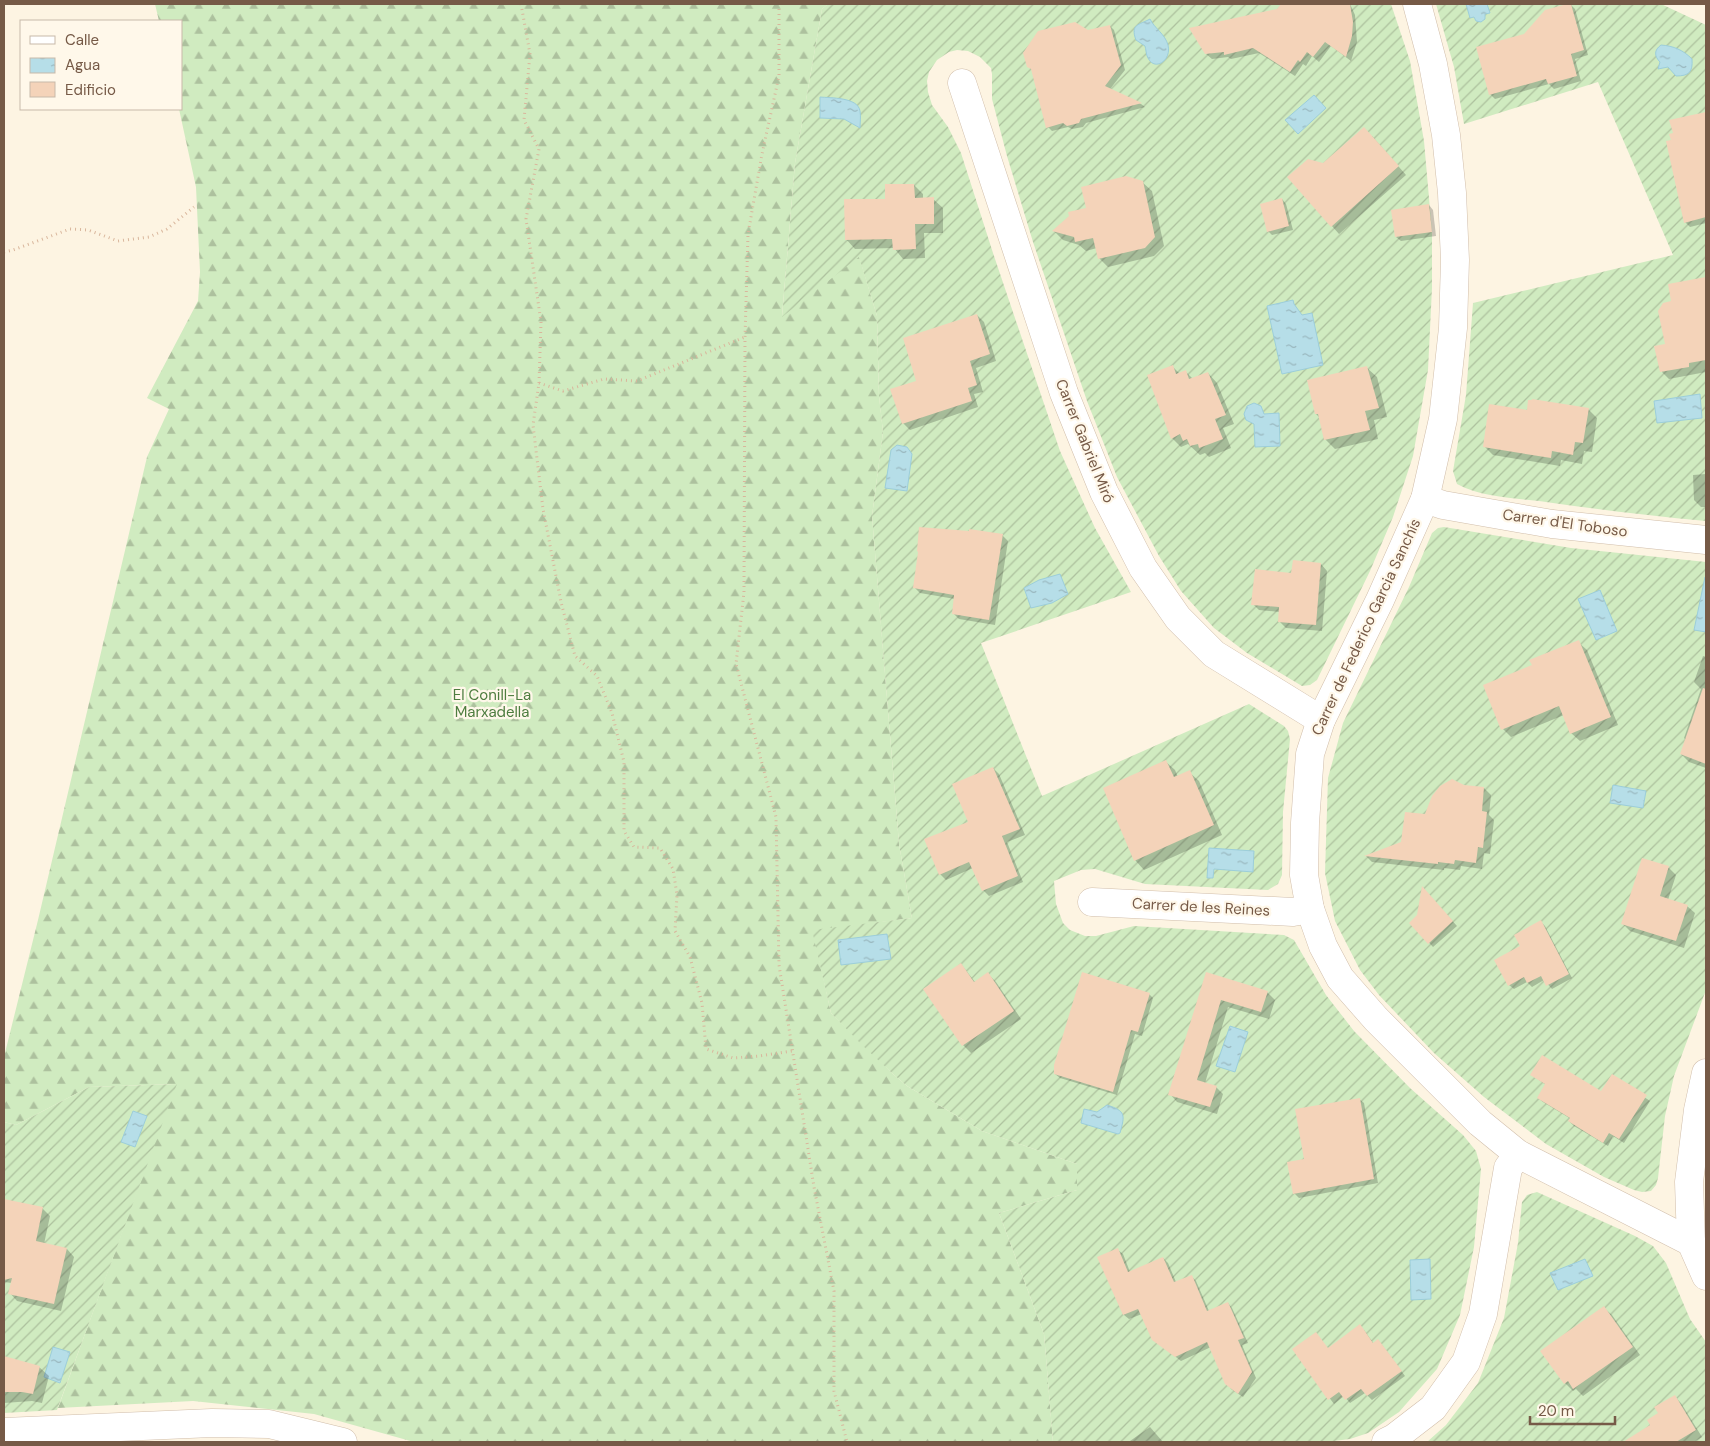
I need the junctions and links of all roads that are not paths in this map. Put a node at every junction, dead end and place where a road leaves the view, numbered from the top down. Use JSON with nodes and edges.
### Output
{"nodes":[{"id":1,"x":1417,"y":4,"type":"edge"},
{"id":2,"x":962,"y":84,"type":"dead end"},
{"id":3,"x":1425,"y":499,"type":"junction"},
{"id":4,"x":1706,"y":540,"type":"edge"},
{"id":5,"x":1321,"y":720,"type":"junction"},
{"id":6,"x":1092,"y":902,"type":"dead end"},
{"id":7,"x":1310,"y":909,"type":"junction"},
{"id":8,"x":1706,"y":1073,"type":"edge"},
{"id":9,"x":1518,"y":1154,"type":"junction"},
{"id":10,"x":1699,"y":1241,"type":"edge"},
{"id":11,"x":1706,"y":1276,"type":"edge"},
{"id":12,"x":4,"y":1432,"type":"edge"},
{"id":13,"x":343,"y":1442,"type":"edge"},
{"id":14,"x":1386,"y":1442,"type":"edge"}],
"edges":[{"from":1,"to":3,"type":"street","name":"Carrer de Federico Garcia Sanchís"},
{"from":2,"to":5,"type":"street","name":"Carrer Gabriel Miró"},
{"from":3,"to":4,"type":"street","name":"Carrer d'El Toboso"},
{"from":3,"to":5,"type":"street","name":"Carrer de Federico Garcia Sanchís"},
{"from":5,"to":7,"type":"street","name":"Carrer de Federico Garcia Sanchís"},
{"from":6,"to":7,"type":"street","name":"Carrer de les Reines"},
{"from":7,"to":9,"type":"street","name":"Carrer de Federico Garcia Sanchís"},
{"from":8,"to":10,"type":"street"},
{"from":9,"to":10,"type":"street","name":"Carrer de Federico Garcia Sanchís"},
{"from":9,"to":14,"type":"street"},
{"from":10,"to":11,"type":"street"},
{"from":12,"to":13,"type":"street"}]}
